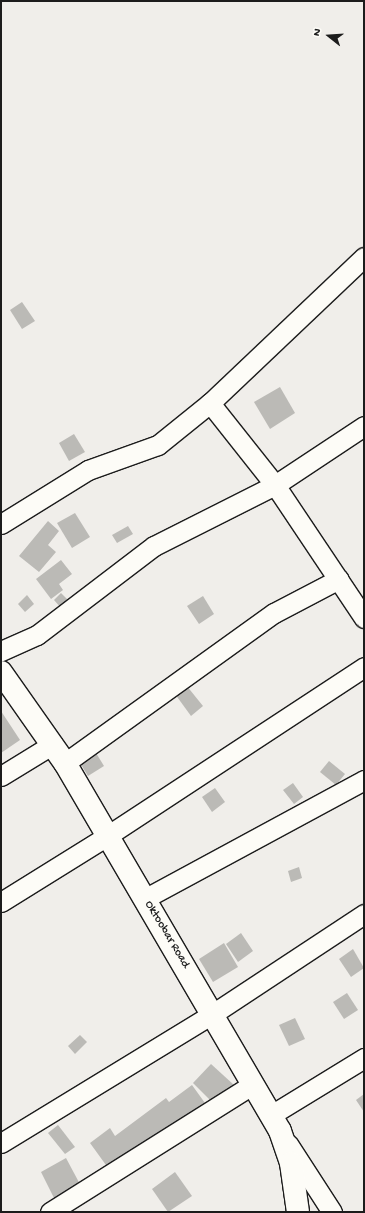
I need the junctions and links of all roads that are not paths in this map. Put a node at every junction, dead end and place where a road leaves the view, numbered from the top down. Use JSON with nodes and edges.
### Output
{"nodes":[{"id":1,"x":364,"y":257,"type":"edge"},
{"id":2,"x":210,"y":403,"type":"junction"},
{"id":3,"x":364,"y":426,"type":"edge"},
{"id":4,"x":275,"y":485,"type":"junction"},
{"id":5,"x":1,"y":524,"type":"edge"},
{"id":6,"x":339,"y":579,"type":"junction"},
{"id":7,"x":364,"y":618,"type":"edge"},
{"id":8,"x":1,"y":651,"type":"edge"},
{"id":9,"x":364,"y":667,"type":"edge"},
{"id":10,"x":1,"y":672,"type":"edge"},
{"id":11,"x":53,"y":744,"type":"junction"},
{"id":12,"x":65,"y":763,"type":"junction"},
{"id":13,"x":1,"y":776,"type":"edge"},
{"id":14,"x":364,"y":780,"type":"edge"},
{"id":15,"x":107,"y":836,"type":"junction"},
{"id":16,"x":144,"y":899,"type":"junction"},
{"id":17,"x":1,"y":902,"type":"edge"},
{"id":18,"x":364,"y":914,"type":"edge"},
{"id":19,"x":214,"y":1013,"type":"junction"},
{"id":20,"x":364,"y":1058,"type":"edge"},
{"id":21,"x":253,"y":1084,"type":"junction"},
{"id":22,"x":276,"y":1123,"type":"junction"},
{"id":23,"x":1,"y":1143,"type":"edge"},
{"id":24,"x":293,"y":1209,"type":"edge"},
{"id":25,"x":50,"y":1212,"type":"edge"},
{"id":26,"x":332,"y":1212,"type":"edge"}],
"edges":[{"from":1,"to":2,"type":"street"},
{"from":2,"to":4,"type":"street"},
{"from":2,"to":5,"type":"street"},
{"from":3,"to":4,"type":"street"},
{"from":4,"to":6,"type":"street"},
{"from":4,"to":8,"type":"street"},
{"from":6,"to":7,"type":"street"},
{"from":6,"to":12,"type":"street"},
{"from":9,"to":15,"type":"street"},
{"from":10,"to":11,"type":"street","name":"Oktoobar Road"},
{"from":11,"to":12,"type":"street","name":"Oktoobar Road"},
{"from":11,"to":13,"type":"street"},
{"from":12,"to":15,"type":"street","name":"Oktoobar Road"},
{"from":14,"to":16,"type":"street"},
{"from":15,"to":16,"type":"street","name":"Oktoobar Road"},
{"from":15,"to":17,"type":"street"},
{"from":16,"to":19,"type":"street","name":"Oktoobar Road"},
{"from":18,"to":19,"type":"street"},
{"from":19,"to":21,"type":"street","name":"Oktoobar Road"},
{"from":19,"to":23,"type":"street"},
{"from":20,"to":22,"type":"street"},
{"from":21,"to":22,"type":"street","name":"Oktoobar Road"},
{"from":21,"to":25,"type":"street"},
{"from":22,"to":24,"type":"street","name":"Oktoobar Road"},
{"from":22,"to":26,"type":"street"}]}
